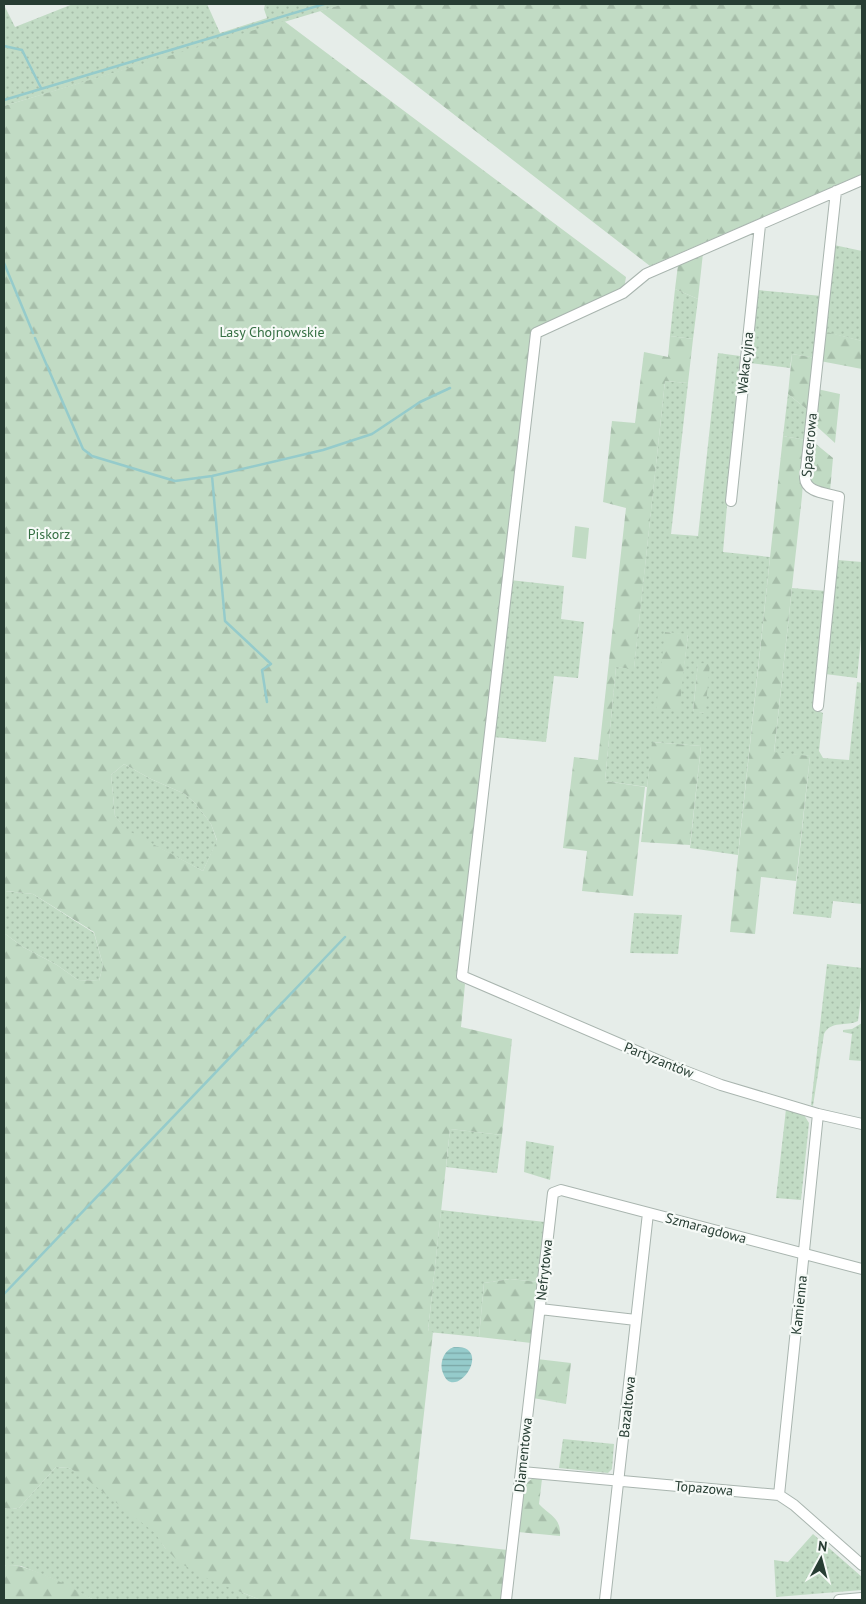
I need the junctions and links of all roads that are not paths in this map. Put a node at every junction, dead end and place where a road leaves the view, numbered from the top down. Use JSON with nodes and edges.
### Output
{"nodes":[{"id":1,"x":862,"y":180,"type":"edge"},
{"id":2,"x":836,"y":191,"type":"junction"},
{"id":3,"x":760,"y":225,"type":"junction"},
{"id":4,"x":731,"y":501,"type":"dead end"},
{"id":5,"x":818,"y":706,"type":"dead end"},
{"id":6,"x":818,"y":1114,"type":"junction"},
{"id":7,"x":862,"y":1124,"type":"edge"},
{"id":8,"x":552,"y":1194,"type":"joint"},
{"id":9,"x":648,"y":1213,"type":"junction"},
{"id":10,"x":804,"y":1254,"type":"junction"},
{"id":11,"x":862,"y":1269,"type":"edge"},
{"id":12,"x":540,"y":1309,"type":"junction"},
{"id":13,"x":636,"y":1320,"type":"junction"},
{"id":14,"x":522,"y":1472,"type":"junction"},
{"id":15,"x":619,"y":1480,"type":"junction"},
{"id":16,"x":779,"y":1495,"type":"junction"},
{"id":17,"x":862,"y":1564,"type":"edge"},
{"id":18,"x":862,"y":1598,"type":"edge"},
{"id":19,"x":506,"y":1600,"type":"edge"},
{"id":20,"x":605,"y":1600,"type":"edge"},
{"id":21,"x":839,"y":1600,"type":"edge"}],
"edges":[{"from":1,"to":2,"type":"street"},
{"from":2,"to":3,"type":"street"},
{"from":2,"to":5,"type":"street","name":"Spacerowa"},
{"from":3,"to":4,"type":"street","name":"Wakacyjna"},
{"from":3,"to":6,"type":"street","name":"Partyzantów"},
{"from":6,"to":7,"type":"street","name":"Partyzantów"},
{"from":6,"to":10,"type":"street","name":"Kamienna"},
{"from":8,"to":9,"type":"street","name":"Szmaragdowa"},
{"from":8,"to":12,"type":"street","name":"Nefrytowa"},
{"from":9,"to":10,"type":"street","name":"Szmaragdowa"},
{"from":9,"to":13,"type":"street","name":"Bazaltowa"},
{"from":10,"to":11,"type":"street","name":"Szmaragdowa"},
{"from":10,"to":16,"type":"street","name":"Kamienna"},
{"from":12,"to":13,"type":"street","name":"Nefrytowa"},
{"from":12,"to":14,"type":"street","name":"Diamentowa"},
{"from":13,"to":15,"type":"street","name":"Bazaltowa"},
{"from":14,"to":15,"type":"street","name":"Topazowa"},
{"from":14,"to":19,"type":"street","name":"Diamentowa"},
{"from":15,"to":16,"type":"street","name":"Topazowa"},
{"from":15,"to":20,"type":"street","name":"Bazaltowa"},
{"from":16,"to":17,"type":"street"},
{"from":18,"to":21,"type":"street"}]}
